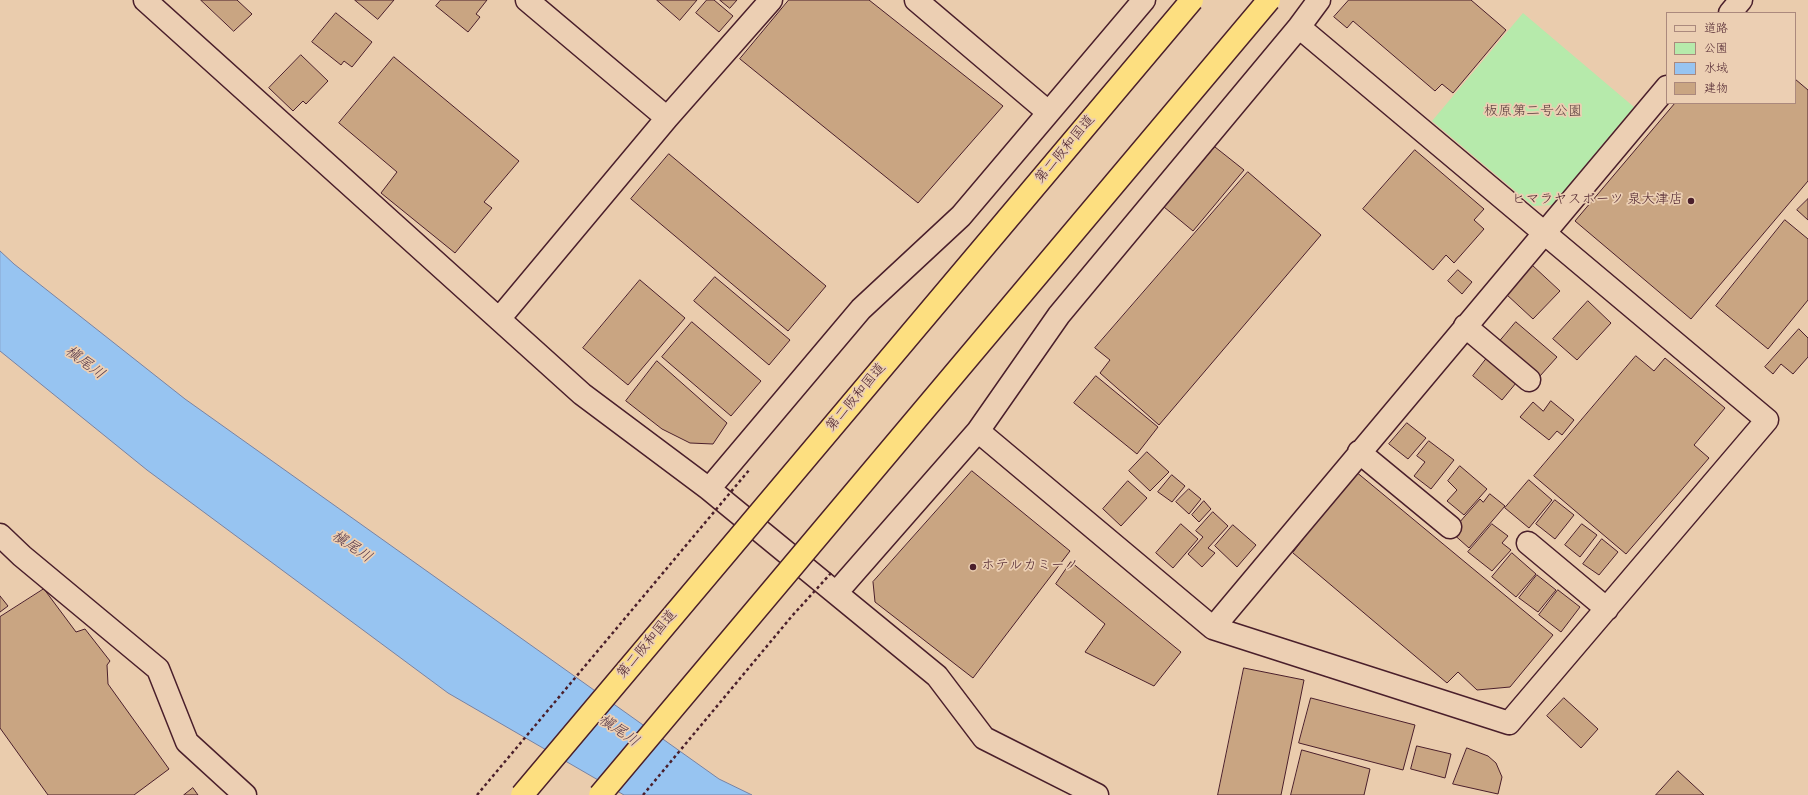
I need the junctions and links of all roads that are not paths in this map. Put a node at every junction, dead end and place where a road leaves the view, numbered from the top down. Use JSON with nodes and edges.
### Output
{"nodes":[{"id":1,"x":145,"y":0,"type":"edge"},
{"id":2,"x":527,"y":0,"type":"edge"},
{"id":3,"x":770,"y":0,"type":"edge"},
{"id":4,"x":916,"y":0,"type":"edge"},
{"id":5,"x":1144,"y":0,"type":"edge"},
{"id":6,"x":1192,"y":0,"type":"edge"},
{"id":7,"x":1269,"y":0,"type":"edge"},
{"id":8,"x":1319,"y":0,"type":"edge"},
{"id":9,"x":1741,"y":0,"type":"edge"},
{"id":10,"x":1731,"y":12,"type":"edge"},
{"id":11,"x":1299,"y":27,"type":"junction"},
{"id":12,"x":1666,"y":88,"type":"edge"},
{"id":13,"x":1048,"y":112,"type":"junction"},
{"id":14,"x":667,"y":118,"type":"junction"},
{"id":15,"x":1544,"y":232,"type":"junction"},
{"id":16,"x":499,"y":319,"type":"junction"},
{"id":17,"x":1465,"y":326,"type":"junction"},
{"id":18,"x":1529,"y":380,"type":"dead end"},
{"id":19,"x":978,"y":431,"type":"junction"},
{"id":20,"x":1359,"y":452,"type":"junction"},
{"id":21,"x":709,"y":489,"type":"junction"},
{"id":22,"x":1450,"y":527,"type":"dead end"},
{"id":23,"x":0,"y":535,"type":"edge"},
{"id":24,"x":1528,"y":543,"type":"dead end"},
{"id":25,"x":0,"y":547,"type":"edge"},
{"id":26,"x":22,"y":556,"type":"junction"},
{"id":27,"x":834,"y":582,"type":"junction"},
{"id":28,"x":1607,"y":609,"type":"junction"},
{"id":29,"x":1213,"y":628,"type":"junction"},
{"id":30,"x":245,"y":795,"type":"edge"},
{"id":31,"x":522,"y":795,"type":"edge"},
{"id":32,"x":600,"y":795,"type":"edge"},
{"id":33,"x":1097,"y":795,"type":"edge"}],
"edges":[{"from":1,"to":16,"type":"street"},
{"from":2,"to":14,"type":"street"},
{"from":3,"to":14,"type":"street"},
{"from":4,"to":13,"type":"street"},
{"from":5,"to":13,"type":"street"},
{"from":6,"to":31,"type":"highway","name":"第二阪和国道","bridge":true},
{"from":7,"to":32,"type":"highway","bridge":true},
{"from":8,"to":11,"type":"street"},
{"from":9,"to":10,"type":"street"},
{"from":11,"to":15,"type":"street"},
{"from":11,"to":19,"type":"street"},
{"from":12,"to":15,"type":"street"},
{"from":13,"to":21,"type":"street"},
{"from":14,"to":16,"type":"street"},
{"from":15,"to":17,"type":"street"},
{"from":15,"to":28,"type":"street"},
{"from":16,"to":21,"type":"street"},
{"from":17,"to":18,"type":"street"},
{"from":17,"to":20,"type":"street"},
{"from":19,"to":27,"type":"street"},
{"from":19,"to":29,"type":"street"},
{"from":20,"to":22,"type":"street"},
{"from":20,"to":29,"type":"street"},
{"from":21,"to":27,"type":"street"},
{"from":23,"to":26,"type":"street"},
{"from":24,"to":28,"type":"street"},
{"from":25,"to":26,"type":"street"},
{"from":26,"to":30,"type":"street"},
{"from":27,"to":33,"type":"street"},
{"from":28,"to":29,"type":"street"}]}
